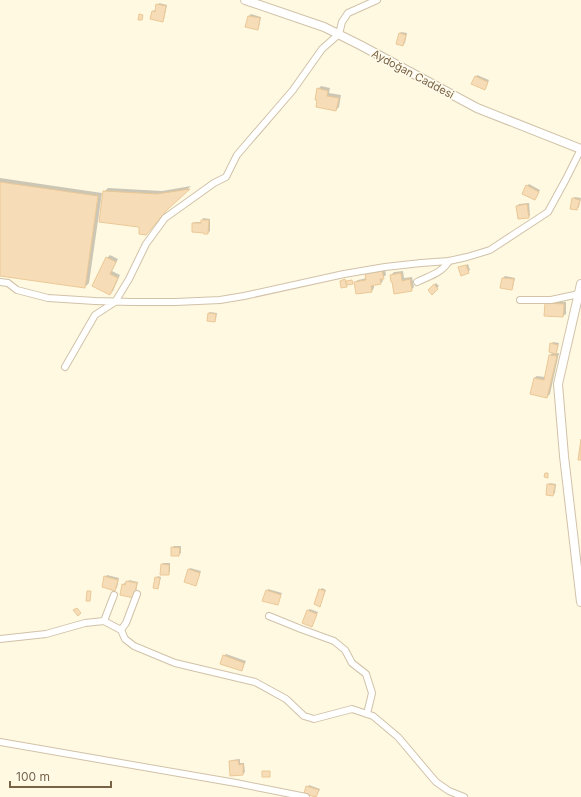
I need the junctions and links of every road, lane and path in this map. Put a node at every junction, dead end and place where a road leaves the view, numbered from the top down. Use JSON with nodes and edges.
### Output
{"nodes":[{"id":1,"x":245,"y":0,"type":"edge"},
{"id":2,"x":377,"y":0,"type":"edge"},
{"id":3,"x":339,"y":34,"type":"junction"},
{"id":4,"x":581,"y":149,"type":"edge"},
{"id":5,"x":449,"y":261,"type":"junction"},
{"id":6,"x":0,"y":282,"type":"edge"},
{"id":7,"x":416,"y":282,"type":"dead end"},
{"id":8,"x":581,"y":284,"type":"edge"},
{"id":9,"x":579,"y":294,"type":"junction"},
{"id":10,"x":520,"y":300,"type":"dead end"},
{"id":11,"x":116,"y":302,"type":"junction"},
{"id":12,"x":65,"y":366,"type":"dead end"},
{"id":13,"x":137,"y":594,"type":"dead end"},
{"id":14,"x":114,"y":595,"type":"dead end"},
{"id":15,"x":581,"y":602,"type":"edge"},
{"id":16,"x":269,"y":616,"type":"dead end"},
{"id":17,"x":104,"y":621,"type":"junction"},
{"id":18,"x":120,"y":630,"type":"junction"},
{"id":19,"x":0,"y":639,"type":"edge"},
{"id":20,"x":367,"y":714,"type":"junction"},
{"id":21,"x":0,"y":742,"type":"edge"},
{"id":22,"x":306,"y":797,"type":"edge"},
{"id":23,"x":464,"y":797,"type":"edge"}],
"edges":[{"from":1,"to":3,"type":"street","name":"Aydoğan Caddesi"},
{"from":2,"to":3,"type":"street"},
{"from":3,"to":4,"type":"street","name":"Aydoğan Caddesi"},
{"from":3,"to":11,"type":"street"},
{"from":4,"to":5,"type":"street"},
{"from":5,"to":7,"type":"street"},
{"from":5,"to":11,"type":"street"},
{"from":6,"to":11,"type":"street"},
{"from":8,"to":9,"type":"street"},
{"from":9,"to":10,"type":"street"},
{"from":9,"to":15,"type":"street"},
{"from":11,"to":12,"type":"street"},
{"from":13,"to":18,"type":"street"},
{"from":14,"to":17,"type":"street"},
{"from":16,"to":20,"type":"street"},
{"from":17,"to":18,"type":"street"},
{"from":17,"to":19,"type":"street"},
{"from":18,"to":20,"type":"street"},
{"from":20,"to":23,"type":"street"},
{"from":21,"to":22,"type":"street"}]}
